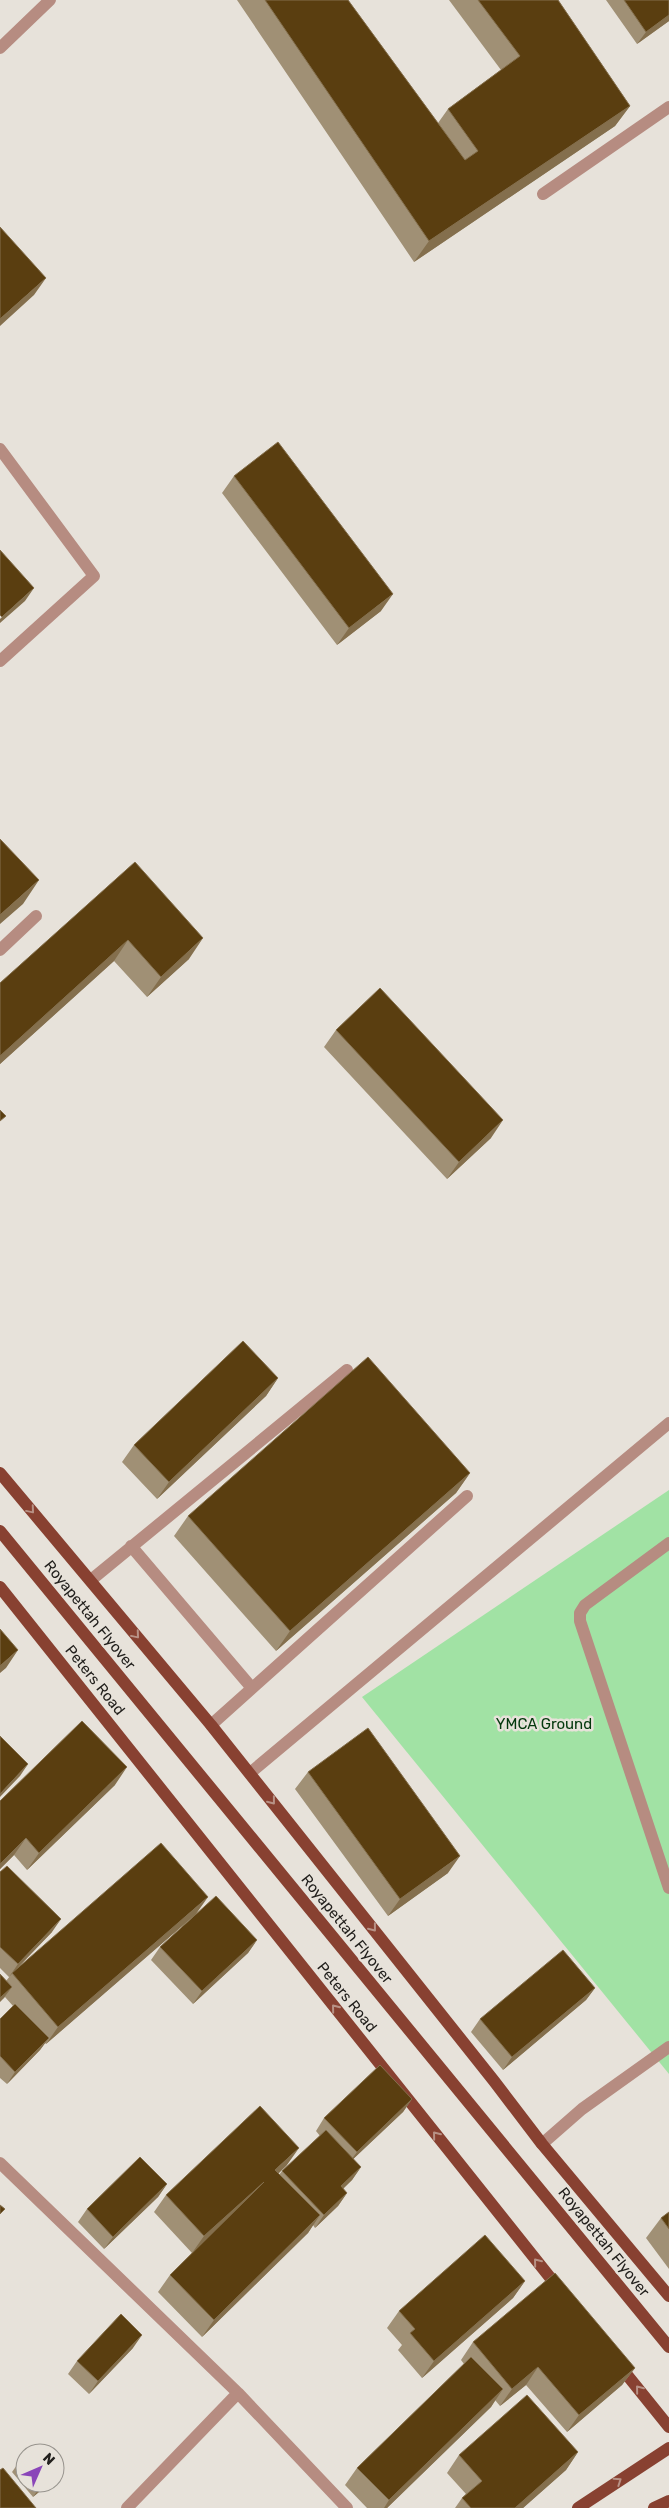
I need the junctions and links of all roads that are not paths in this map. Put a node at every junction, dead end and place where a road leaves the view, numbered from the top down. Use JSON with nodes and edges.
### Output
{"nodes":[{"id":1,"x":50,"y":0,"type":"edge"},
{"id":2,"x":0,"y":48,"type":"edge"},
{"id":3,"x":669,"y":107,"type":"edge"},
{"id":4,"x":544,"y":194,"type":"dead end"},
{"id":5,"x":0,"y":449,"type":"edge"},
{"id":6,"x":0,"y":661,"type":"edge"},
{"id":7,"x":36,"y":916,"type":"edge"},
{"id":8,"x":0,"y":950,"type":"edge"},
{"id":9,"x":347,"y":1370,"type":"dead end"},
{"id":10,"x":669,"y":1423,"type":"edge"},
{"id":11,"x":0,"y":1473,"type":"edge"},
{"id":12,"x":467,"y":1496,"type":"edge"},
{"id":13,"x":0,"y":1531,"type":"edge"},
{"id":14,"x":669,"y":1543,"type":"edge"},
{"id":15,"x":131,"y":1546,"type":"junction"},
{"id":16,"x":90,"y":1580,"type":"junction"},
{"id":17,"x":0,"y":1587,"type":"edge"},
{"id":18,"x":252,"y":1688,"type":"junction"},
{"id":19,"x":212,"y":1726,"type":"junction"},
{"id":20,"x":250,"y":1773,"type":"junction"},
{"id":21,"x":669,"y":1888,"type":"edge"},
{"id":22,"x":669,"y":2046,"type":"edge"},
{"id":23,"x":542,"y":2144,"type":"junction"},
{"id":24,"x":0,"y":2163,"type":"edge"},
{"id":25,"x":669,"y":2296,"type":"edge"},
{"id":26,"x":570,"y":2303,"type":"edge"},
{"id":27,"x":669,"y":2347,"type":"edge"},
{"id":28,"x":613,"y":2357,"type":"edge"},
{"id":29,"x":238,"y":2393,"type":"junction"},
{"id":30,"x":669,"y":2427,"type":"edge"},
{"id":31,"x":669,"y":2448,"type":"edge"},
{"id":32,"x":669,"y":2501,"type":"edge"},
{"id":33,"x":127,"y":2508,"type":"edge"},
{"id":34,"x":347,"y":2508,"type":"edge"},
{"id":35,"x":578,"y":2508,"type":"edge"},
{"id":36,"x":654,"y":2508,"type":"edge"}],
"edges":[{"from":1,"to":2,"type":"street"},
{"from":3,"to":4,"type":"street"},
{"from":5,"to":6,"type":"street"},
{"from":7,"to":8,"type":"street"},
{"from":9,"to":15,"type":"street"},
{"from":10,"to":20,"type":"street"},
{"from":11,"to":16,"type":"main road","one_way":true},
{"from":12,"to":18,"type":"street"},
{"from":13,"to":27,"type":"main road","name":"Royapettah Flyover"},
{"from":14,"to":21,"type":"street"},
{"from":15,"to":16,"type":"street"},
{"from":15,"to":18,"type":"street"},
{"from":16,"to":19,"type":"main road","one_way":true},
{"from":26,"to":17,"type":"main road","name":"Peters Road","one_way":true},
{"from":18,"to":19,"type":"street"},
{"from":19,"to":20,"type":"main road"},
{"from":20,"to":23,"type":"main road","one_way":true},
{"from":22,"to":23,"type":"street"},
{"from":23,"to":25,"type":"main road"},
{"from":24,"to":29,"type":"street"},
{"from":30,"to":28,"type":"main road","one_way":true},
{"from":29,"to":33,"type":"street"},
{"from":29,"to":34,"type":"street"},
{"from":35,"to":31,"type":"main road","one_way":true},
{"from":32,"to":36,"type":"main road"}]}
